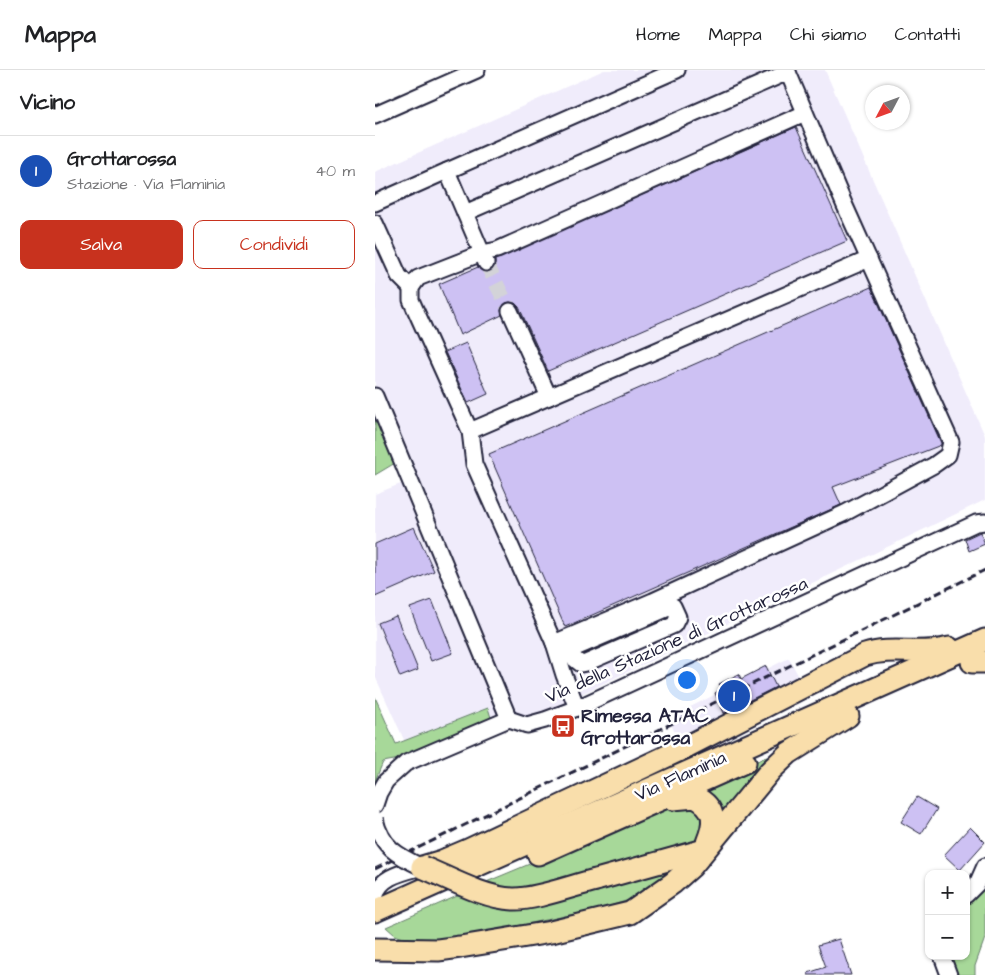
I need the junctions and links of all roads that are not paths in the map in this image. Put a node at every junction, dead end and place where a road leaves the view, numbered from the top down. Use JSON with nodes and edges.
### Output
{"nodes":[{"id":1,"x":477,"y":70,"type":"edge"},
{"id":2,"x":677,"y":70,"type":"edge"},
{"id":3,"x":787,"y":71,"type":"edge"},
{"id":4,"x":805,"y":113,"type":"junction"},
{"id":5,"x":375,"y":115,"type":"edge"},
{"id":6,"x":447,"y":171,"type":"junction"},
{"id":7,"x":375,"y":203,"type":"edge"},
{"id":8,"x":465,"y":213,"type":"junction"},
{"id":9,"x":375,"y":223,"type":"edge"},
{"id":10,"x":484,"y":258,"type":"junction"},
{"id":11,"x":869,"y":259,"type":"junction"},
{"id":12,"x":411,"y":288,"type":"junction"},
{"id":13,"x":510,"y":311,"type":"tunnel mouth"},
{"id":14,"x":375,"y":396,"type":"edge"},
{"id":15,"x":549,"y":398,"type":"junction"},
{"id":16,"x":470,"y":432,"type":"junction"},
{"id":17,"x":985,"y":522,"type":"edge"},
{"id":18,"x":985,"y":639,"type":"edge"},
{"id":19,"x":554,"y":643,"type":"junction"},
{"id":20,"x":981,"y":660,"type":"edge"},
{"id":21,"x":849,"y":663,"type":"junction"},
{"id":22,"x":577,"y":708,"type":"junction"},
{"id":23,"x":849,"y":708,"type":"junction"},
{"id":24,"x":509,"y":719,"type":"junction"},
{"id":25,"x":654,"y":804,"type":"junction"},
{"id":26,"x":375,"y":805,"type":"edge"},
{"id":27,"x":375,"y":819,"type":"edge"},
{"id":28,"x":704,"y":850,"type":"junction"},
{"id":29,"x":985,"y":866,"type":"edge"},
{"id":30,"x":422,"y":867,"type":"junction"},
{"id":31,"x":970,"y":891,"type":"edge"},
{"id":32,"x":375,"y":897,"type":"edge"},
{"id":33,"x":375,"y":911,"type":"edge"},
{"id":34,"x":375,"y":926,"type":"edge"},
{"id":35,"x":375,"y":949,"type":"edge"},
{"id":36,"x":943,"y":960,"type":"edge"},
{"id":37,"x":949,"y":975,"type":"edge"}],
"edges":[{"from":1,"to":5,"type":"street"},
{"from":2,"to":6,"type":"street"},
{"from":3,"to":4,"type":"street"},
{"from":3,"to":8,"type":"street"},
{"from":4,"to":10,"type":"street"},
{"from":4,"to":11,"type":"street"},
{"from":6,"to":7,"type":"street"},
{"from":6,"to":8,"type":"street"},
{"from":8,"to":10,"type":"street"},
{"from":9,"to":12,"type":"street"},
{"from":10,"to":12,"type":"street"},
{"from":11,"to":15,"type":"street"},
{"from":11,"to":19,"type":"street"},
{"from":12,"to":16,"type":"street"},
{"from":13,"to":15,"type":"street"},
{"from":14,"to":24,"type":"street"},
{"from":15,"to":16,"type":"street"},
{"from":16,"to":19,"type":"street"},
{"from":17,"to":22,"type":"street","name":"Via della Stazione di Grottarossa"},
{"from":18,"to":21,"type":"highway"},
{"from":18,"to":23,"type":"highway","name":"Via Flaminia"},
{"from":19,"to":19,"type":"street"},
{"from":19,"to":22,"type":"street"},
{"from":20,"to":23,"type":"highway","name":"Via Flaminia"},
{"from":21,"to":23,"type":"highway"},
{"from":21,"to":30,"type":"highway"},
{"from":22,"to":24,"type":"street","name":"Via della Stazione di Grottarossa"},
{"from":23,"to":25,"type":"highway","name":"Via Flaminia"},
{"from":23,"to":28,"type":"highway"},
{"from":23,"to":33,"type":"highway","name":"Via Flaminia"},
{"from":24,"to":26,"type":"street"},
{"from":25,"to":28,"type":"highway"},
{"from":25,"to":34,"type":"highway","name":"Via Flaminia"},
{"from":27,"to":30,"type":"street","bridge":true},
{"from":28,"to":30,"type":"highway","bridge":true},
{"from":28,"to":35,"type":"highway"},
{"from":29,"to":31,"type":"street"},
{"from":30,"to":32,"type":"street"},
{"from":36,"to":37,"type":"street"}]}
